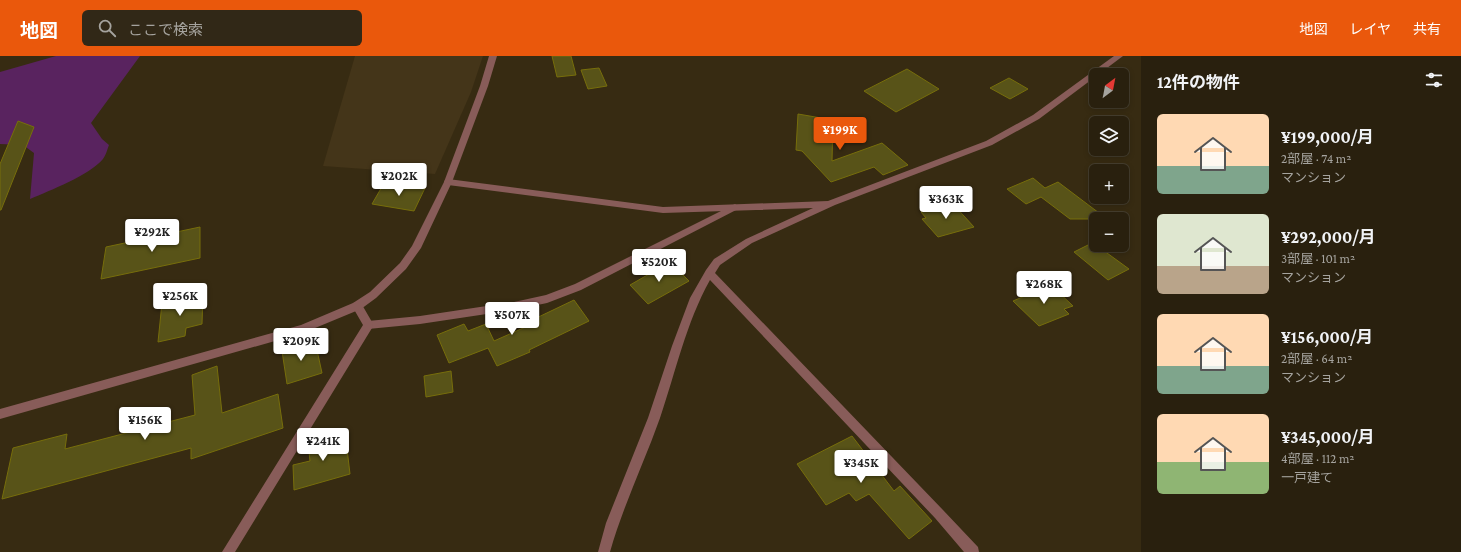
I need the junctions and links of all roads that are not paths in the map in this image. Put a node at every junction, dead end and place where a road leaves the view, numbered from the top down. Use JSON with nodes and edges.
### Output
{"nodes":[{"id":1,"x":493,"y":56,"type":"edge"},
{"id":2,"x":1119,"y":56,"type":"edge"},
{"id":3,"x":448,"y":182,"type":"junction"},
{"id":4,"x":832,"y":203,"type":"junction"},
{"id":5,"x":735,"y":207,"type":"junction"},
{"id":6,"x":709,"y":273,"type":"junction"},
{"id":7,"x":358,"y":306,"type":"junction"},
{"id":8,"x":368,"y":325,"type":"junction"},
{"id":9,"x":0,"y":414,"type":"edge"},
{"id":10,"x":228,"y":552,"type":"edge"},
{"id":11,"x":604,"y":552,"type":"edge"},
{"id":12,"x":973,"y":552,"type":"edge"}],
"edges":[{"from":1,"to":3,"type":"street"},
{"from":2,"to":4,"type":"street"},
{"from":3,"to":5,"type":"street"},
{"from":3,"to":7,"type":"street"},
{"from":4,"to":5,"type":"street"},
{"from":4,"to":6,"type":"street"},
{"from":5,"to":8,"type":"street"},
{"from":6,"to":11,"type":"street"},
{"from":6,"to":12,"type":"street"},
{"from":7,"to":8,"type":"street"},
{"from":7,"to":9,"type":"street"},
{"from":8,"to":10,"type":"street"}]}
